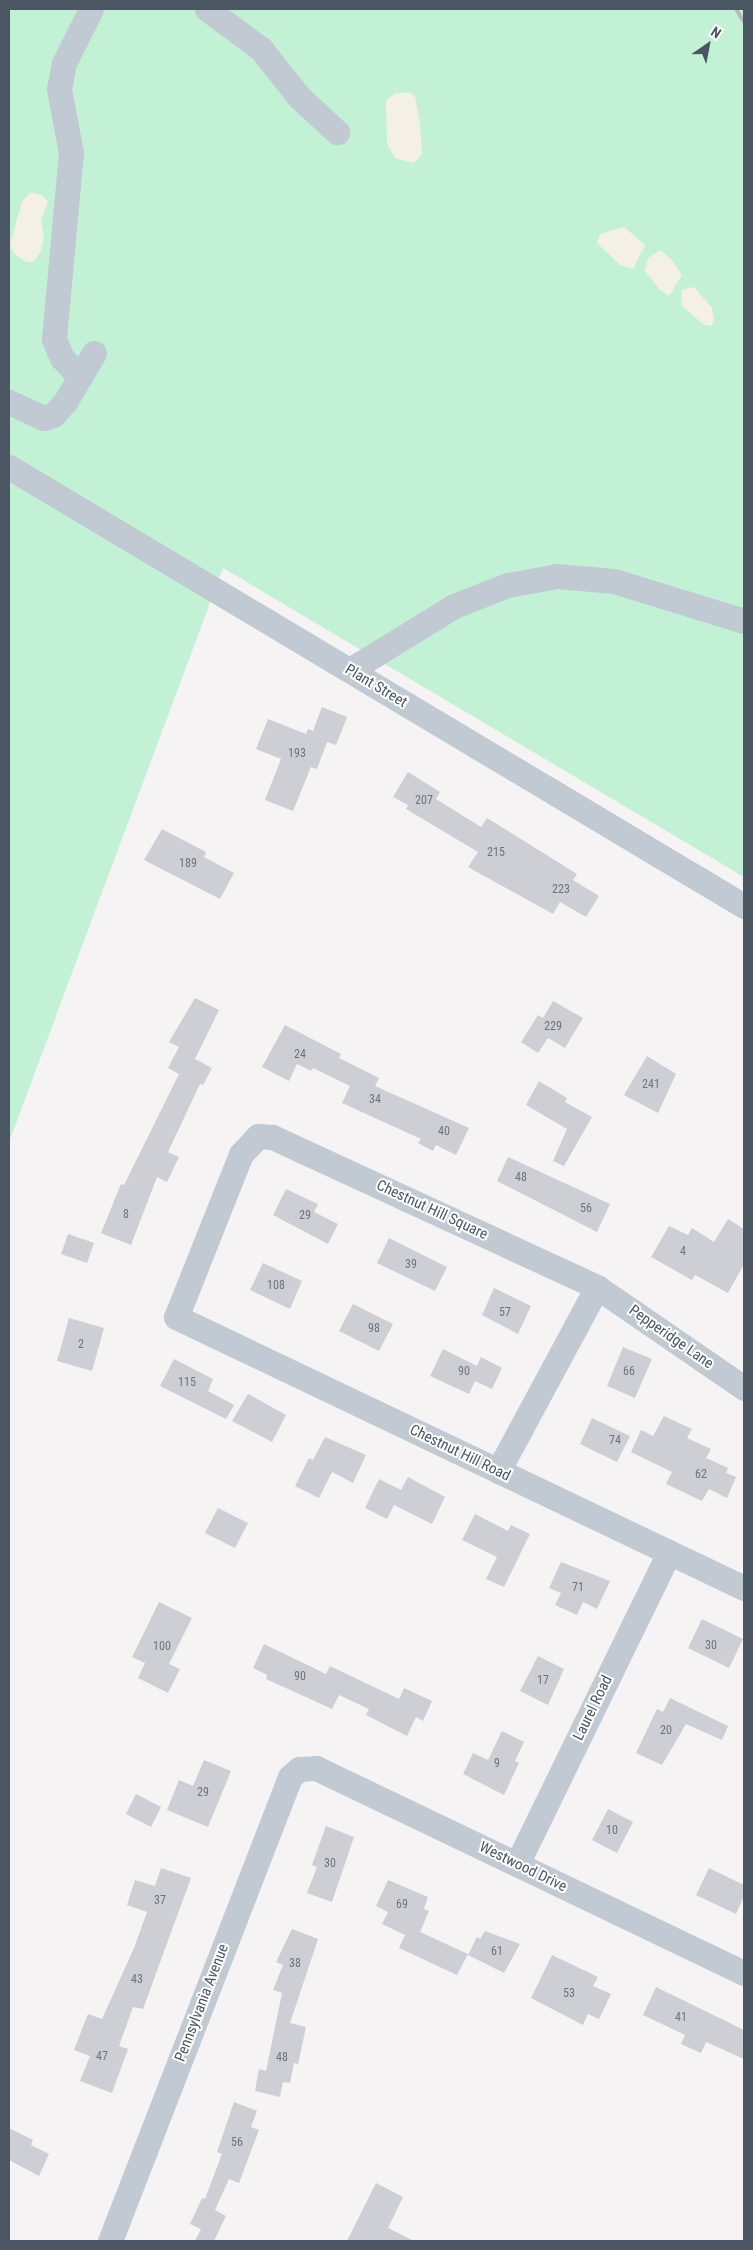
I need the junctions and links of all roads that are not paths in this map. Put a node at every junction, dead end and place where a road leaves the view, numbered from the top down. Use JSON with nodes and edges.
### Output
{"nodes":[{"id":1,"x":90,"y":9,"type":"edge"},
{"id":2,"x":207,"y":9,"type":"edge"},
{"id":3,"x":337,"y":132,"type":"dead end"},
{"id":4,"x":94,"y":353,"type":"dead end"},
{"id":5,"x":80,"y":377,"type":"junction"},
{"id":6,"x":9,"y":402,"type":"edge"},
{"id":7,"x":9,"y":467,"type":"edge"},
{"id":8,"x":744,"y":621,"type":"edge"},
{"id":9,"x":350,"y":670,"type":"junction"},
{"id":10,"x":744,"y":906,"type":"edge"},
{"id":11,"x":597,"y":1287,"type":"junction"},
{"id":12,"x":176,"y":1317,"type":"joint"},
{"id":13,"x":744,"y":1388,"type":"edge"},
{"id":14,"x":498,"y":1471,"type":"junction"},
{"id":15,"x":668,"y":1552,"type":"junction"},
{"id":16,"x":744,"y":1588,"type":"edge"},
{"id":17,"x":299,"y":1769,"type":"joint"},
{"id":18,"x":517,"y":1864,"type":"junction"},
{"id":19,"x":744,"y":1973,"type":"edge"},
{"id":20,"x":110,"y":2241,"type":"edge"}],
"edges":[{"from":1,"to":5,"type":"street"},
{"from":2,"to":3,"type":"street"},
{"from":4,"to":5,"type":"street"},
{"from":5,"to":6,"type":"street"},
{"from":7,"to":9,"type":"street","name":"Plant Street"},
{"from":8,"to":9,"type":"street"},
{"from":9,"to":10,"type":"street","name":"Plant Street"},
{"from":11,"to":12,"type":"street","name":"Chestnut Hill Square"},
{"from":11,"to":13,"type":"street","name":"Pepperidge Lane"},
{"from":11,"to":14,"type":"street"},
{"from":12,"to":14,"type":"street","name":"Chestnut Hill Road"},
{"from":14,"to":15,"type":"street","name":"Chestnut Hill Road"},
{"from":15,"to":16,"type":"street","name":"Chestnut Hill Road"},
{"from":15,"to":18,"type":"street","name":"Laurel Road"},
{"from":17,"to":18,"type":"street","name":"Westwood Drive"},
{"from":17,"to":20,"type":"street","name":"Pennsylvania Avenue"},
{"from":18,"to":19,"type":"street","name":"Westwood Drive"}]}
